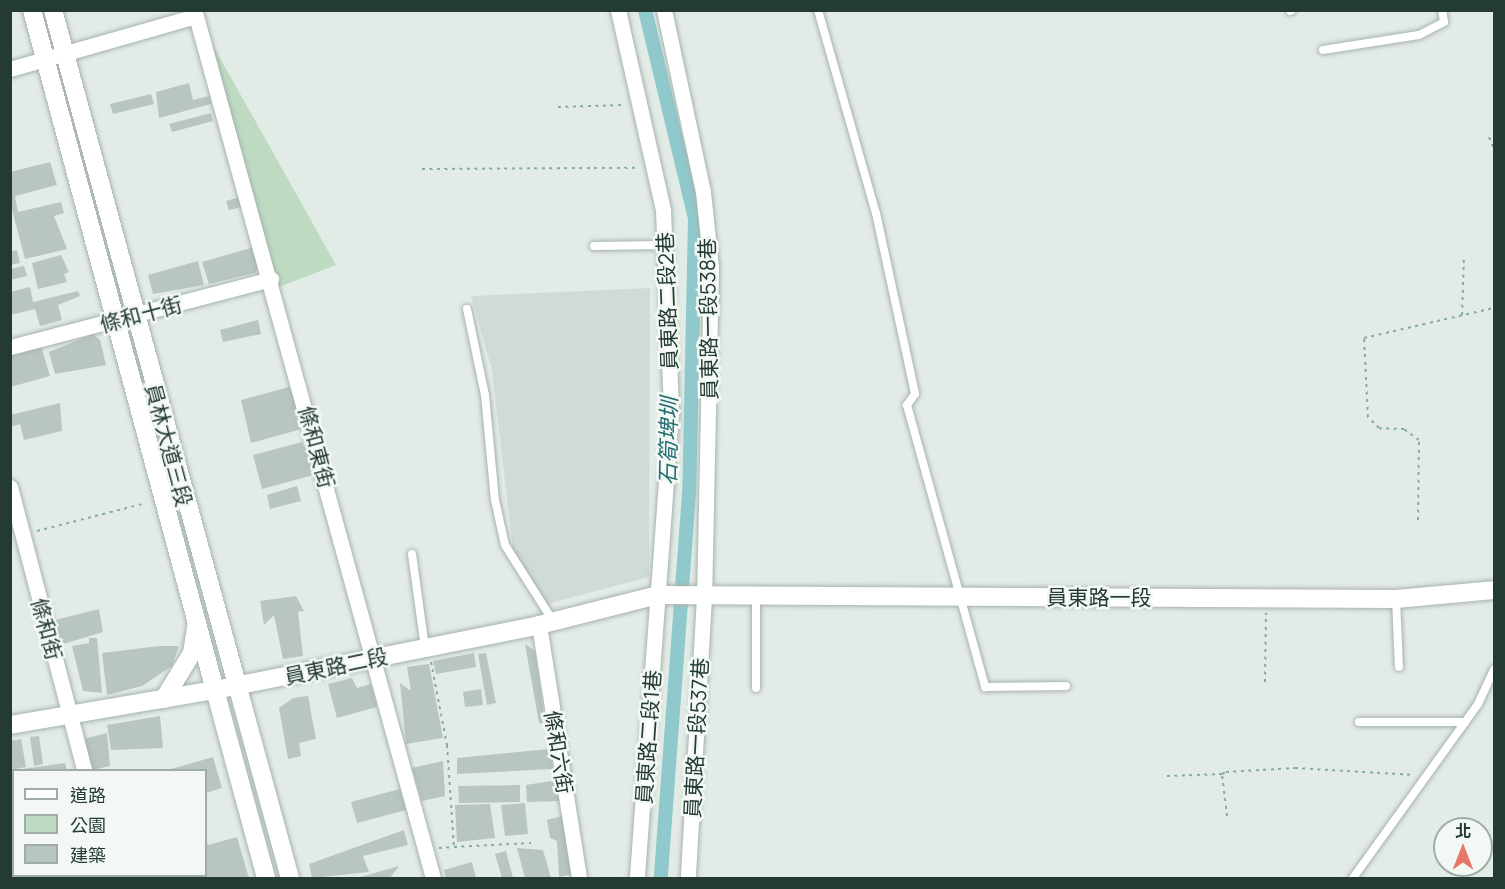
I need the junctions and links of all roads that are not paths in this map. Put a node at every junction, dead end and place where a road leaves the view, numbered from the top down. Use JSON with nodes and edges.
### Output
{"nodes":[{"id":1,"x":32,"y":10,"type":"edge"},
{"id":2,"x":53,"y":10,"type":"edge"},
{"id":3,"x":618,"y":10,"type":"edge"},
{"id":4,"x":664,"y":10,"type":"edge"},
{"id":5,"x":818,"y":10,"type":"edge"},
{"id":6,"x":1442,"y":10,"type":"edge"},
{"id":7,"x":1323,"y":50,"type":"dead end"},
{"id":8,"x":64,"y":51,"type":"junction"},
{"id":9,"x":45,"y":58,"type":"junction"},
{"id":10,"x":10,"y":69,"type":"edge"},
{"id":11,"x":665,"y":245,"type":"junction"},
{"id":12,"x":594,"y":246,"type":"dead end"},
{"id":13,"x":271,"y":279,"type":"junction"},
{"id":14,"x":467,"y":309,"type":"dead end"},
{"id":15,"x":133,"y":316,"type":"junction"},
{"id":16,"x":114,"y":321,"type":"junction"},
{"id":17,"x":10,"y":347,"type":"edge"},
{"id":18,"x":10,"y":487,"type":"edge"},
{"id":19,"x":412,"y":554,"type":"dead end"},
{"id":20,"x":1494,"y":590,"type":"edge"},
{"id":21,"x":658,"y":596,"type":"junction"},
{"id":22,"x":704,"y":597,"type":"junction"},
{"id":23,"x":756,"y":597,"type":"junction"},
{"id":24,"x":956,"y":598,"type":"junction"},
{"id":25,"x":1396,"y":599,"type":"junction"},
{"id":26,"x":197,"y":623,"type":"junction"},
{"id":27,"x":547,"y":624,"type":"junction"},
{"id":28,"x":425,"y":648,"type":"junction"},
{"id":29,"x":373,"y":658,"type":"junction"},
{"id":30,"x":1398,"y":667,"type":"dead end"},
{"id":31,"x":1494,"y":670,"type":"edge"},
{"id":32,"x":1066,"y":686,"type":"dead end"},
{"id":33,"x":238,"y":688,"type":"junction"},
{"id":34,"x":756,"y":688,"type":"dead end"},
{"id":35,"x":215,"y":690,"type":"junction"},
{"id":36,"x":164,"y":699,"type":"junction"},
{"id":37,"x":71,"y":717,"type":"junction"},
{"id":38,"x":1359,"y":722,"type":"dead end"},
{"id":39,"x":1465,"y":722,"type":"junction"},
{"id":40,"x":10,"y":725,"type":"edge"},
{"id":41,"x":84,"y":769,"type":"edge"},
{"id":42,"x":266,"y":879,"type":"edge"},
{"id":43,"x":290,"y":879,"type":"edge"},
{"id":44,"x":433,"y":879,"type":"edge"},
{"id":45,"x":579,"y":879,"type":"edge"},
{"id":46,"x":637,"y":879,"type":"edge"},
{"id":47,"x":688,"y":879,"type":"edge"},
{"id":48,"x":1353,"y":879,"type":"edge"}],
"edges":[{"from":1,"to":9,"type":"main road","name":"員林大道三段"},
{"from":2,"to":8,"type":"main road","name":"員林大道三段"},
{"from":3,"to":11,"type":"street","name":"員東路二段2巷"},
{"from":4,"to":22,"type":"street","name":"員東路一段538巷"},
{"from":5,"to":24,"type":"lane"},
{"from":6,"to":7,"type":"lane"},
{"from":8,"to":9,"type":"street"},
{"from":8,"to":13,"type":"street","name":"條和東街"},
{"from":8,"to":15,"type":"main road","name":"員林大道三段"},
{"from":9,"to":10,"type":"street"},
{"from":9,"to":16,"type":"main road","name":"員林大道三段"},
{"from":11,"to":12,"type":"lane"},
{"from":11,"to":21,"type":"street","name":"員東路二段2巷"},
{"from":13,"to":15,"type":"street","name":"條和十街"},
{"from":13,"to":29,"type":"street","name":"條和東街"},
{"from":14,"to":27,"type":"lane"},
{"from":15,"to":16,"type":"street","name":"條和十街"},
{"from":15,"to":33,"type":"main road","name":"員林大道三段"},
{"from":16,"to":17,"type":"street","name":"條和十街"},
{"from":16,"to":26,"type":"main road","name":"員林大道三段"},
{"from":18,"to":37,"type":"street","name":"條和街"},
{"from":19,"to":28,"type":"lane"},
{"from":20,"to":25,"type":"main road","name":"員東路一段"},
{"from":21,"to":22,"type":"main road","name":"員東路一段"},
{"from":21,"to":27,"type":"main road","name":"員東路二段"},
{"from":21,"to":46,"type":"street","name":"員東路二段1巷"},
{"from":22,"to":23,"type":"main road","name":"員東路一段"},
{"from":22,"to":47,"type":"street","name":"員東路一段537巷"},
{"from":23,"to":24,"type":"main road","name":"員東路一段"},
{"from":23,"to":34,"type":"lane"},
{"from":24,"to":25,"type":"main road","name":"員東路一段"},
{"from":24,"to":32,"type":"lane"},
{"from":25,"to":30,"type":"lane"},
{"from":26,"to":35,"type":"main road","name":"員林大道三段"},
{"from":26,"to":36,"type":"main road"},
{"from":27,"to":28,"type":"main road","name":"員東路二段"},
{"from":27,"to":45,"type":"street","name":"條和六街"},
{"from":28,"to":29,"type":"main road","name":"員東路二段"},
{"from":29,"to":33,"type":"main road","name":"員東路二段"},
{"from":29,"to":44,"type":"street","name":"條和東街"},
{"from":31,"to":39,"type":"lane"},
{"from":33,"to":35,"type":"main road","name":"員東路二段"},
{"from":33,"to":43,"type":"main road","name":"員林大道三段"},
{"from":35,"to":36,"type":"main road","name":"員東路二段"},
{"from":35,"to":42,"type":"main road","name":"員林大道三段"},
{"from":36,"to":37,"type":"main road","name":"員東路二段"},
{"from":37,"to":40,"type":"main road","name":"員東路二段"},
{"from":37,"to":41,"type":"street","name":"條和街"},
{"from":38,"to":39,"type":"lane"},
{"from":39,"to":48,"type":"lane"}]}
